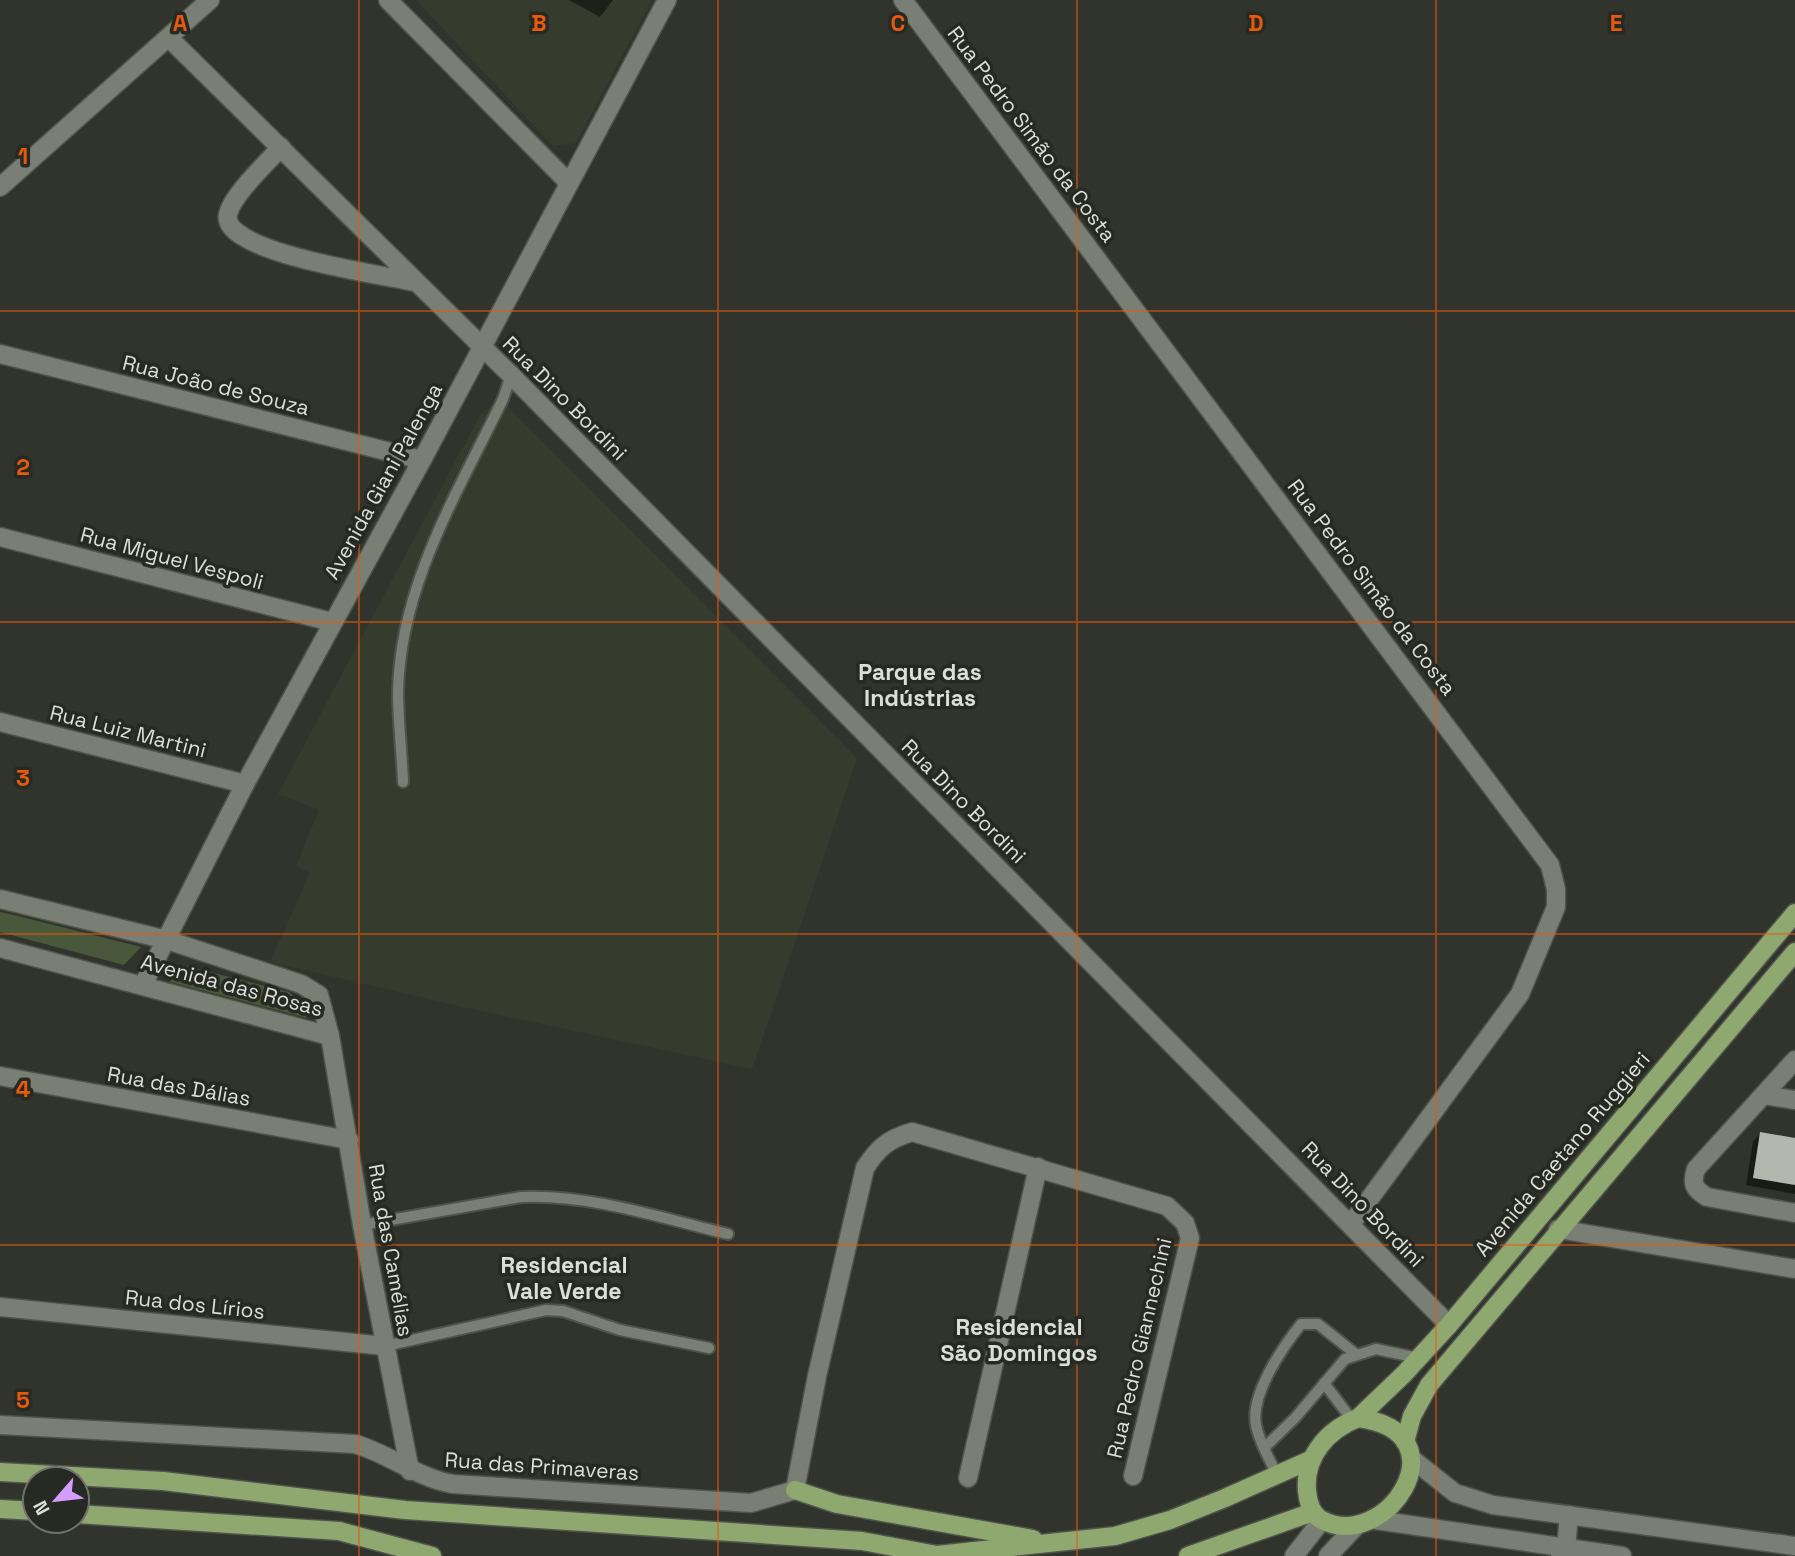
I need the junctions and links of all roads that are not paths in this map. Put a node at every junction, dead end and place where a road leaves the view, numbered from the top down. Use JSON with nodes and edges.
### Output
{"nodes":[{"id":1,"x":210,"y":0,"type":"edge"},
{"id":2,"x":388,"y":0,"type":"edge"},
{"id":3,"x":667,"y":0,"type":"edge"},
{"id":4,"x":904,"y":0,"type":"edge"},
{"id":5,"x":169,"y":38,"type":"junction"},
{"id":6,"x":281,"y":147,"type":"junction"},
{"id":7,"x":569,"y":183,"type":"junction"},
{"id":8,"x":0,"y":187,"type":"edge"},
{"id":9,"x":415,"y":282,"type":"junction"},
{"id":10,"x":481,"y":346,"type":"junction"},
{"id":11,"x":0,"y":354,"type":"edge"},
{"id":12,"x":511,"y":375,"type":"junction"},
{"id":13,"x":422,"y":460,"type":"junction"},
{"id":14,"x":0,"y":537,"type":"edge"},
{"id":15,"x":332,"y":622,"type":"junction"},
{"id":16,"x":0,"y":722,"type":"edge"},
{"id":17,"x":403,"y":782,"type":"dead end"},
{"id":18,"x":244,"y":784,"type":"junction"},
{"id":19,"x":0,"y":899,"type":"edge"},
{"id":20,"x":1795,"y":913,"type":"edge"},
{"id":21,"x":167,"y":940,"type":"junction"},
{"id":22,"x":0,"y":948,"type":"edge"},
{"id":23,"x":1795,"y":952,"type":"edge"},
{"id":24,"x":143,"y":985,"type":"junction"},
{"id":25,"x":330,"y":1036,"type":"junction"},
{"id":26,"x":1795,"y":1060,"type":"edge"},
{"id":27,"x":0,"y":1076,"type":"edge"},
{"id":28,"x":1764,"y":1095,"type":"junction"},
{"id":29,"x":1795,"y":1100,"type":"edge"},
{"id":30,"x":349,"y":1140,"type":"junction"},
{"id":31,"x":1038,"y":1167,"type":"junction"},
{"id":32,"x":1795,"y":1213,"type":"edge"},
{"id":33,"x":1352,"y":1224,"type":"junction"},
{"id":34,"x":362,"y":1225,"type":"junction"},
{"id":35,"x":1558,"y":1230,"type":"junction"},
{"id":36,"x":728,"y":1234,"type":"dead end"},
{"id":37,"x":1795,"y":1269,"type":"edge"},
{"id":38,"x":0,"y":1307,"type":"edge"},
{"id":39,"x":1449,"y":1325,"type":"junction"},
{"id":40,"x":385,"y":1346,"type":"junction"},
{"id":41,"x":709,"y":1348,"type":"dead end"},
{"id":42,"x":1357,"y":1355,"type":"junction"},
{"id":43,"x":1418,"y":1358,"type":"junction"},
{"id":44,"x":1324,"y":1383,"type":"junction"},
{"id":45,"x":1355,"y":1419,"type":"junction"},
{"id":46,"x":0,"y":1425,"type":"edge"},
{"id":47,"x":1405,"y":1442,"type":"junction"},
{"id":48,"x":1265,"y":1447,"type":"junction"},
{"id":49,"x":1412,"y":1459,"type":"junction"},
{"id":50,"x":1310,"y":1460,"type":"junction"},
{"id":51,"x":410,"y":1471,"type":"junction"},
{"id":52,"x":0,"y":1472,"type":"edge"},
{"id":53,"x":1277,"y":1475,"type":"junction"},
{"id":54,"x":1133,"y":1476,"type":"dead end"},
{"id":55,"x":968,"y":1478,"type":"dead end"},
{"id":56,"x":794,"y":1490,"type":"junction"},
{"id":57,"x":0,"y":1509,"type":"edge"},
{"id":58,"x":21,"y":1510,"type":"edge"},
{"id":59,"x":91,"y":1515,"type":"edge"},
{"id":60,"x":1569,"y":1515,"type":"junction"},
{"id":61,"x":1317,"y":1516,"type":"junction"},
{"id":62,"x":1376,"y":1520,"type":"junction"},
{"id":63,"x":1355,"y":1527,"type":"junction"},
{"id":64,"x":1061,"y":1543,"type":"junction"},
{"id":65,"x":1795,"y":1546,"type":"edge"},
{"id":66,"x":1563,"y":1552,"type":"edge"},
{"id":67,"x":423,"y":1555,"type":"edge"},
{"id":68,"x":937,"y":1555,"type":"edge"},
{"id":69,"x":1188,"y":1556,"type":"edge"},
{"id":70,"x":1294,"y":1556,"type":"edge"},
{"id":71,"x":1328,"y":1556,"type":"edge"},
{"id":72,"x":1622,"y":1556,"type":"edge"}],
"edges":[{"from":1,"to":5,"type":"street"},
{"from":2,"to":7,"type":"street"},
{"from":3,"to":7,"type":"street","name":"Avenida Giani Palenga"},
{"from":4,"to":33,"type":"street","name":"Rua Pedro Simão da Costa"},
{"from":5,"to":6,"type":"street","name":"Rua Dino Bordini"},
{"from":5,"to":8,"type":"street"},
{"from":6,"to":9,"type":"street","name":"Rua Dino Bordini"},
{"from":6,"to":9,"type":"street"},
{"from":7,"to":10,"type":"street","name":"Avenida Giani Palenga"},
{"from":9,"to":10,"type":"street","name":"Rua Dino Bordini"},
{"from":10,"to":12,"type":"street","name":"Rua Dino Bordini"},
{"from":10,"to":13,"type":"street","name":"Avenida Giani Palenga"},
{"from":11,"to":13,"type":"street","name":"Rua João de Souza"},
{"from":12,"to":17,"type":"lane"},
{"from":12,"to":33,"type":"street","name":"Rua Dino Bordini"},
{"from":13,"to":15,"type":"street","name":"Avenida Giani Palenga"},
{"from":14,"to":15,"type":"street","name":"Rua Miguel Vespoli"},
{"from":15,"to":18,"type":"street","name":"Avenida Giani Palenga"},
{"from":16,"to":18,"type":"street","name":"Rua Luiz Martini"},
{"from":18,"to":21,"type":"street","name":"Avenida Giani Palenga"},
{"from":19,"to":21,"type":"street","name":"Avenida das Rosas"},
{"from":20,"to":39,"type":"main road","name":"Avenida Caetano Ruggieri"},
{"from":21,"to":24,"type":"street","name":"Avenida Giani Palenga"},
{"from":21,"to":25,"type":"street","name":"Avenida das Rosas"},
{"from":22,"to":24,"type":"street","name":"Avenida das Rosas"},
{"from":23,"to":35,"type":"main road"},
{"from":24,"to":25,"type":"street","name":"Avenida das Rosas"},
{"from":25,"to":30,"type":"street","name":"Rua das Camélias"},
{"from":26,"to":28,"type":"street"},
{"from":27,"to":30,"type":"street","name":"Rua das Dálias"},
{"from":28,"to":29,"type":"street"},
{"from":28,"to":32,"type":"street"},
{"from":30,"to":34,"type":"street","name":"Rua das Camélias"},
{"from":31,"to":54,"type":"street","name":"Rua Pedro Giannechini"},
{"from":31,"to":55,"type":"street"},
{"from":31,"to":56,"type":"street","name":"Rua Pedro Giannechini"},
{"from":33,"to":39,"type":"street","name":"Rua Dino Bordini"},
{"from":34,"to":36,"type":"lane"},
{"from":34,"to":40,"type":"street","name":"Rua das Camélias"},
{"from":35,"to":37,"type":"street"},
{"from":35,"to":47,"type":"main road"},
{"from":38,"to":40,"type":"street","name":"Rua dos Lírios"},
{"from":39,"to":43,"type":"main road","name":"Avenida Caetano Ruggieri"},
{"from":40,"to":41,"type":"lane"},
{"from":40,"to":51,"type":"street","name":"Rua das Camélias"},
{"from":42,"to":43,"type":"lane"},
{"from":42,"to":44,"type":"lane"},
{"from":42,"to":48,"type":"lane"},
{"from":43,"to":45,"type":"main road","name":"Avenida Caetano Ruggieri"},
{"from":44,"to":45,"type":"lane"},
{"from":44,"to":48,"type":"lane"},
{"from":45,"to":47,"type":"main road"},
{"from":45,"to":50,"type":"main road"},
{"from":46,"to":51,"type":"street","name":"Rua das Primaveras"},
{"from":47,"to":49,"type":"main road"},
{"from":48,"to":53,"type":"lane"},
{"from":49,"to":60,"type":"street"},
{"from":49,"to":62,"type":"main road"},
{"from":50,"to":53,"type":"main road"},
{"from":50,"to":61,"type":"main road"},
{"from":51,"to":56,"type":"street","name":"Rua das Primaveras"},
{"from":52,"to":68,"type":"main road"},
{"from":53,"to":64,"type":"main road"},
{"from":56,"to":64,"type":"main road"},
{"from":57,"to":58,"type":"main road"},
{"from":59,"to":67,"type":"main road"},
{"from":60,"to":65,"type":"street"},
{"from":60,"to":66,"type":"street"},
{"from":61,"to":63,"type":"main road"},
{"from":61,"to":69,"type":"main road"},
{"from":61,"to":70,"type":"street"},
{"from":62,"to":63,"type":"main road"},
{"from":62,"to":66,"type":"street"},
{"from":63,"to":71,"type":"street"},
{"from":64,"to":68,"type":"main road"},
{"from":66,"to":72,"type":"street"}]}
